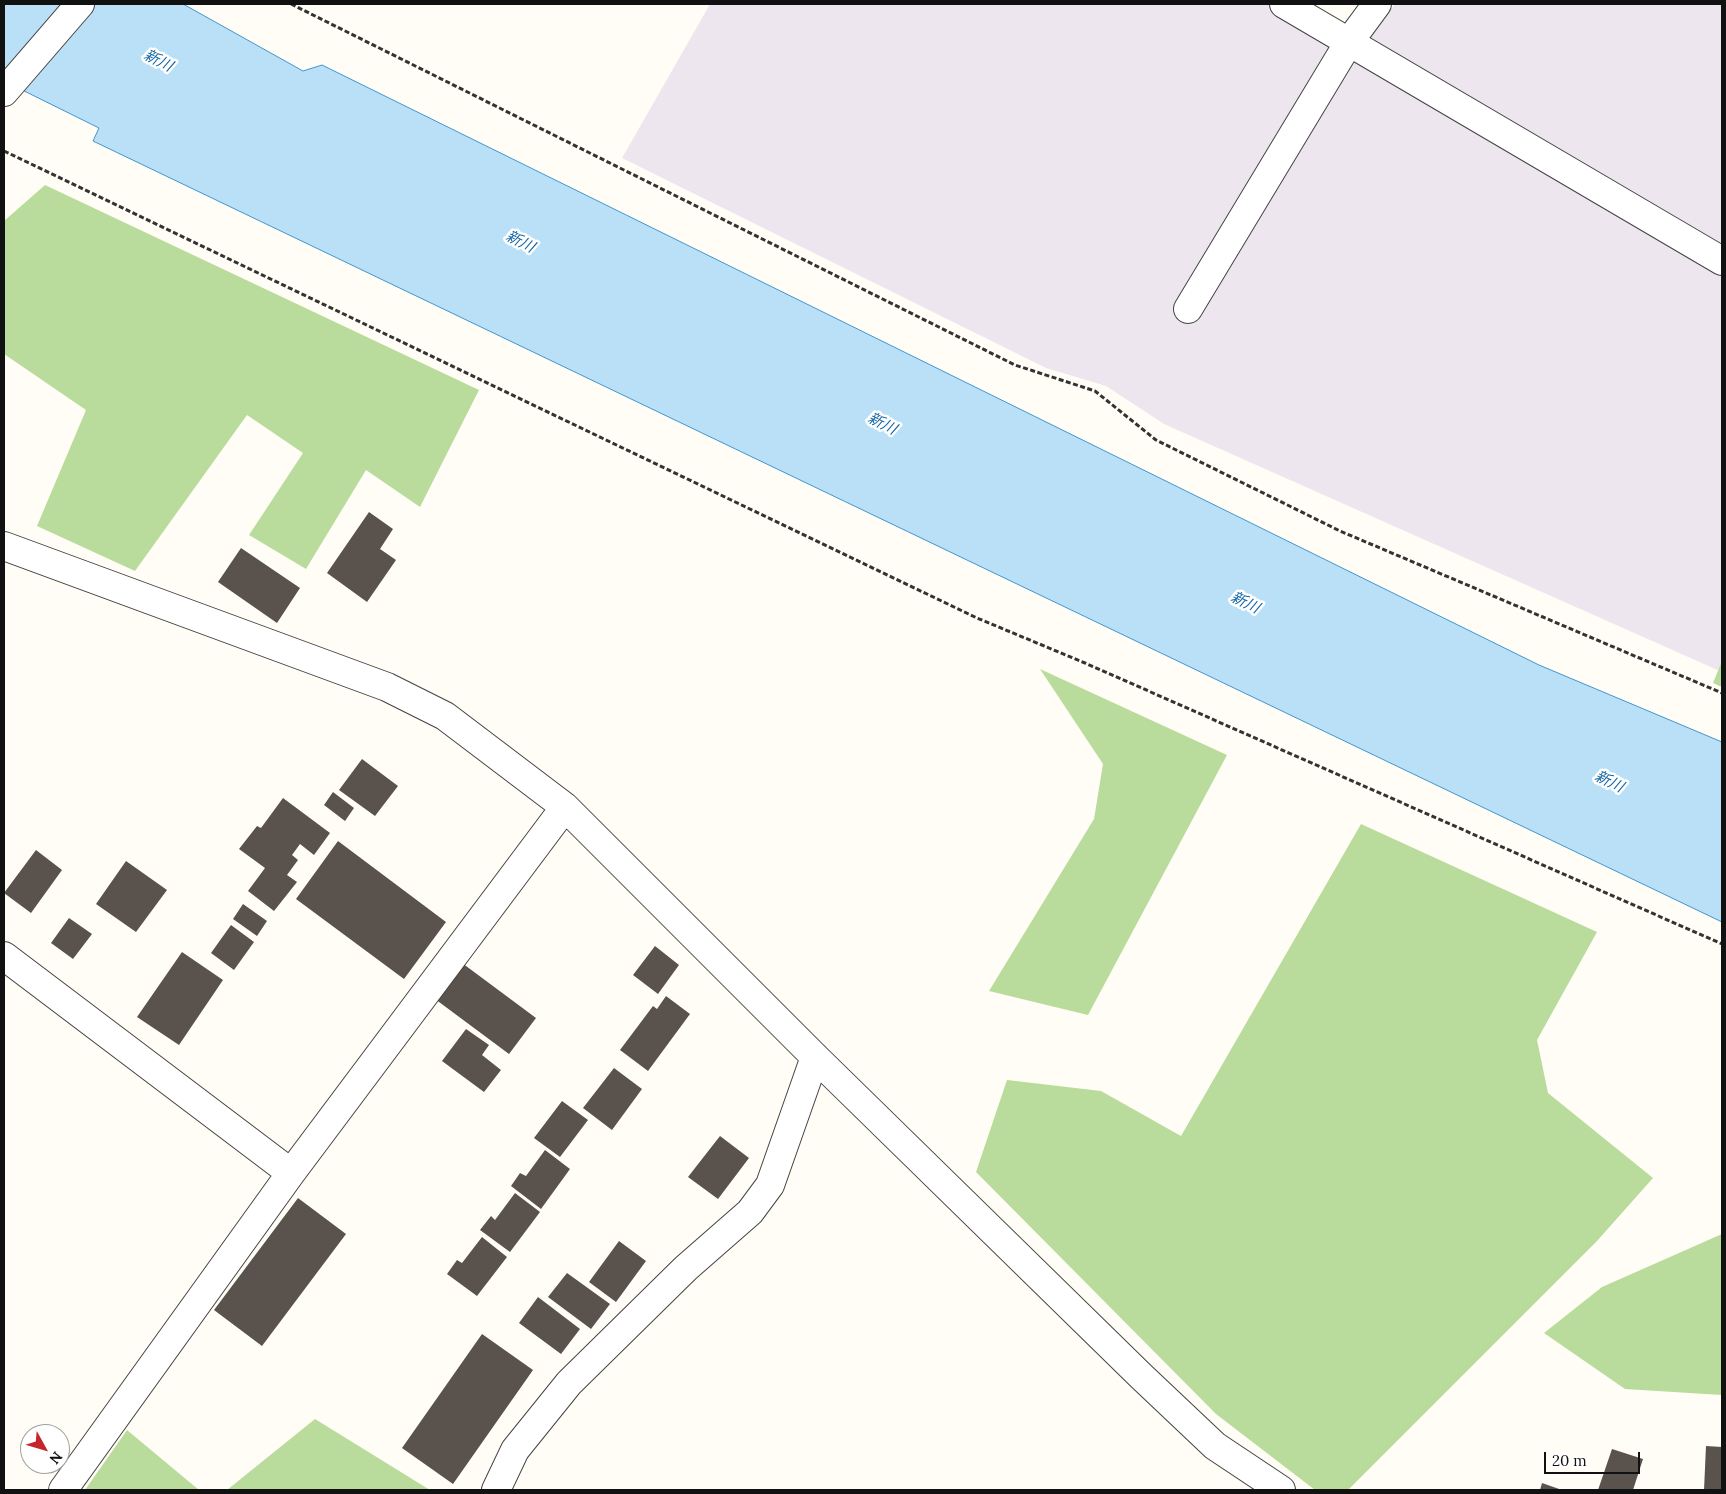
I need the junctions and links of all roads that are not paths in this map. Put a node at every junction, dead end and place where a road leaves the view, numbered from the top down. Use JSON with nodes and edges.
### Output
{"nodes":[{"id":1,"x":80,"y":4,"type":"edge"},
{"id":2,"x":1284,"y":4,"type":"edge"},
{"id":3,"x":1376,"y":4,"type":"edge"},
{"id":4,"x":1349,"y":42,"type":"junction"},
{"id":5,"x":4,"y":92,"type":"edge"},
{"id":6,"x":1722,"y":260,"type":"edge"},
{"id":7,"x":1188,"y":309,"type":"dead end"},
{"id":8,"x":4,"y":546,"type":"edge"},
{"id":9,"x":565,"y":807,"type":"junction"},
{"id":10,"x":4,"y":956,"type":"edge"},
{"id":11,"x":815,"y":1057,"type":"junction"},
{"id":12,"x":291,"y":1174,"type":"junction"},
{"id":13,"x":63,"y":1490,"type":"edge"},
{"id":14,"x":496,"y":1490,"type":"edge"},
{"id":15,"x":1281,"y":1490,"type":"edge"}],
"edges":[{"from":1,"to":5,"type":"street"},
{"from":2,"to":4,"type":"street"},
{"from":3,"to":4,"type":"street"},
{"from":4,"to":6,"type":"street"},
{"from":4,"to":7,"type":"street"},
{"from":8,"to":9,"type":"street"},
{"from":9,"to":11,"type":"street"},
{"from":9,"to":12,"type":"street"},
{"from":10,"to":12,"type":"street"},
{"from":11,"to":14,"type":"street"},
{"from":11,"to":15,"type":"street"},
{"from":12,"to":13,"type":"street"}]}
